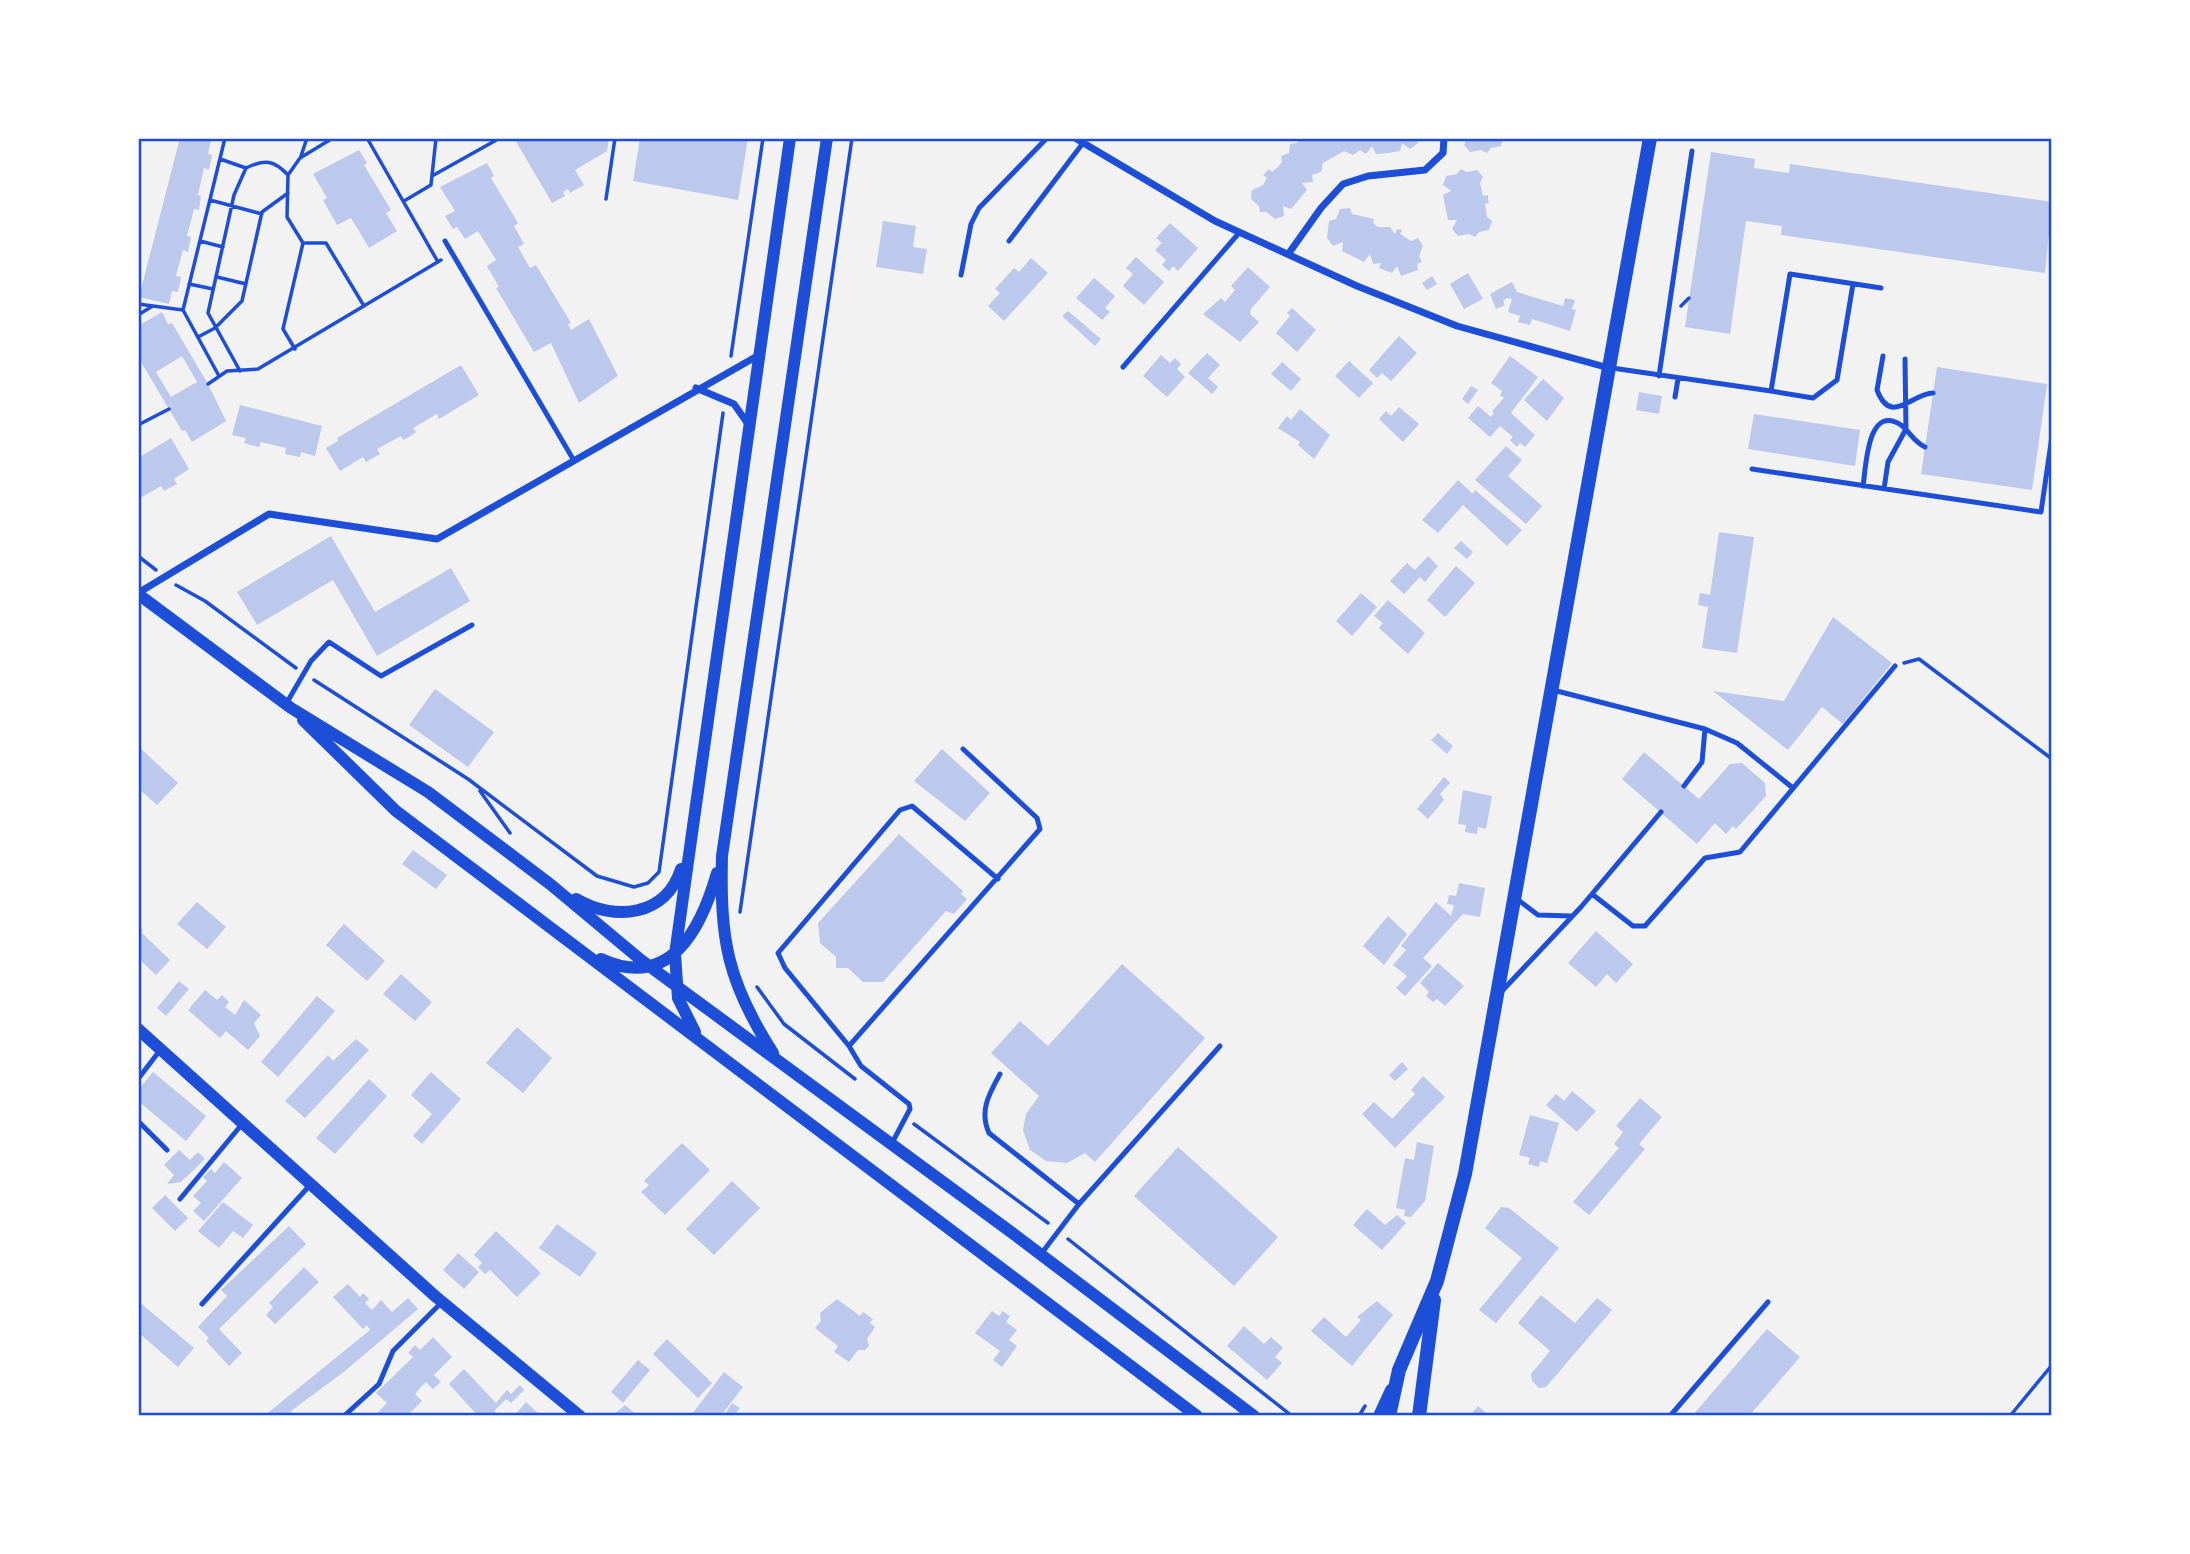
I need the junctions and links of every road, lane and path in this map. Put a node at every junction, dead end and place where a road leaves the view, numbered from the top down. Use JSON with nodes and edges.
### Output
{"nodes":[{"id":1,"x":225,"y":138,"type":"edge"},
{"id":2,"x":300,"y":138,"type":"edge"},
{"id":3,"x":320,"y":138,"type":"edge"},
{"id":4,"x":334,"y":138,"type":"edge"},
{"id":5,"x":367,"y":138,"type":"edge"},
{"id":6,"x":436,"y":138,"type":"edge"},
{"id":7,"x":500,"y":138,"type":"edge"},
{"id":8,"x":615,"y":138,"type":"edge"},
{"id":9,"x":763,"y":138,"type":"edge"},
{"id":10,"x":790,"y":138,"type":"edge"},
{"id":11,"x":827,"y":138,"type":"edge"},
{"id":12,"x":852,"y":138,"type":"edge"},
{"id":13,"x":1047,"y":138,"type":"edge"},
{"id":14,"x":1075,"y":138,"type":"edge"},
{"id":15,"x":1444,"y":138,"type":"edge"},
{"id":16,"x":1650,"y":138,"type":"edge"},
{"id":17,"x":306,"y":139,"type":"edge"},
{"id":18,"x":1083,"y":143,"type":"junction"},
{"id":19,"x":324,"y":144,"type":"junction"},
{"id":20,"x":1692,"y":151,"type":"dead end"},
{"id":21,"x":300,"y":158,"type":"junction"},
{"id":22,"x":219,"y":159,"type":"junction"},
{"id":23,"x":246,"y":167,"type":"junction"},
{"id":24,"x":288,"y":175,"type":"junction"},
{"id":25,"x":432,"y":176,"type":"junction"},
{"id":26,"x":288,"y":193,"type":"junction"},
{"id":27,"x":606,"y":199,"type":"dead end"},
{"id":28,"x":209,"y":200,"type":"junction"},
{"id":29,"x":404,"y":201,"type":"junction"},
{"id":30,"x":231,"y":206,"type":"junction"},
{"id":31,"x":262,"y":214,"type":"junction"},
{"id":32,"x":1239,"y":233,"type":"junction"},
{"id":33,"x":200,"y":241,"type":"junction"},
{"id":34,"x":445,"y":241,"type":"dead end"},
{"id":35,"x":1009,"y":242,"type":"dead end"},
{"id":36,"x":303,"y":243,"type":"junction"},
{"id":37,"x":223,"y":247,"type":"junction"},
{"id":38,"x":452,"y":253,"type":"junction"},
{"id":39,"x":1289,"y":254,"type":"junction"},
{"id":40,"x":438,"y":262,"type":"junction"},
{"id":41,"x":961,"y":275,"type":"dead end"},
{"id":42,"x":216,"y":277,"type":"junction"},
{"id":43,"x":189,"y":284,"type":"junction"},
{"id":44,"x":246,"y":284,"type":"junction"},
{"id":45,"x":1853,"y":284,"type":"junction"},
{"id":46,"x":1881,"y":288,"type":"dead end"},
{"id":47,"x":213,"y":289,"type":"junction"},
{"id":48,"x":138,"y":304,"type":"edge"},
{"id":49,"x":153,"y":306,"type":"junction"},
{"id":50,"x":364,"y":307,"type":"junction"},
{"id":51,"x":183,"y":310,"type":"junction"},
{"id":52,"x":138,"y":315,"type":"edge"},
{"id":53,"x":215,"y":328,"type":"junction"},
{"id":54,"x":198,"y":337,"type":"junction"},
{"id":55,"x":295,"y":349,"type":"junction"},
{"id":56,"x":759,"y":355,"type":"junction"},
{"id":57,"x":1883,"y":356,"type":"dead end"},
{"id":58,"x":1905,"y":359,"type":"dead end"},
{"id":59,"x":1123,"y":367,"type":"dead end"},
{"id":60,"x":1610,"y":368,"type":"junction"},
{"id":61,"x":730,"y":369,"type":"junction"},
{"id":62,"x":240,"y":371,"type":"junction"},
{"id":63,"x":219,"y":376,"type":"junction"},
{"id":64,"x":1659,"y":376,"type":"junction"},
{"id":65,"x":1678,"y":379,"type":"junction"},
{"id":66,"x":208,"y":383,"type":"dead end"},
{"id":67,"x":696,"y":388,"type":"junction"},
{"id":68,"x":1772,"y":391,"type":"junction"},
{"id":69,"x":1933,"y":394,"type":"dead end"},
{"id":70,"x":1675,"y":397,"type":"dead end"},
{"id":71,"x":726,"y":398,"type":"junction"},
{"id":72,"x":1909,"y":400,"type":"junction"},
{"id":73,"x":169,"y":408,"type":"dead end"},
{"id":74,"x":138,"y":425,"type":"edge"},
{"id":75,"x":749,"y":425,"type":"junction"},
{"id":76,"x":1906,"y":430,"type":"junction"},
{"id":77,"x":2052,"y":436,"type":"edge"},
{"id":78,"x":1902,"y":442,"type":"junction"},
{"id":79,"x":573,"y":459,"type":"junction"},
{"id":80,"x":1752,"y":469,"type":"dead end"},
{"id":81,"x":1863,"y":486,"type":"junction"},
{"id":82,"x":1884,"y":489,"type":"junction"},
{"id":83,"x":138,"y":556,"type":"edge"},
{"id":84,"x":165,"y":577,"type":"junction"},
{"id":85,"x":138,"y":594,"type":"edge"},
{"id":86,"x":472,"y":625,"type":"dead end"},
{"id":87,"x":1895,"y":666,"type":"joint"},
{"id":88,"x":304,"y":673,"type":"junction"},
{"id":89,"x":1553,"y":690,"type":"junction"},
{"id":90,"x":288,"y":706,"type":"junction"},
{"id":91,"x":1705,"y":729,"type":"junction"},
{"id":92,"x":963,"y":750,"type":"dead end"},
{"id":93,"x":2052,"y":759,"type":"edge"},
{"id":94,"x":1684,"y":786,"type":"dead end"},
{"id":95,"x":1793,"y":788,"type":"junction"},
{"id":96,"x":1661,"y":812,"type":"dead end"},
{"id":97,"x":689,"y":845,"type":"junction"},
{"id":98,"x":722,"y":856,"type":"junction"},
{"id":99,"x":998,"y":879,"type":"junction"},
{"id":100,"x":550,"y":884,"type":"junction"},
{"id":101,"x":1591,"y":894,"type":"junction"},
{"id":102,"x":1514,"y":897,"type":"junction"},
{"id":103,"x":1572,"y":916,"type":"junction"},
{"id":104,"x":741,"y":921,"type":"dead end"},
{"id":105,"x":583,"y":950,"type":"junction"},
{"id":106,"x":675,"y":954,"type":"junction"},
{"id":107,"x":648,"y":965,"type":"junction"},
{"id":108,"x":755,"y":983,"type":"dead end"},
{"id":109,"x":676,"y":985,"type":"junction"},
{"id":110,"x":1497,"y":996,"type":"junction"},
{"id":111,"x":138,"y":1028,"type":"edge"},
{"id":112,"x":706,"y":1046,"type":"junction"},
{"id":113,"x":849,"y":1046,"type":"junction"},
{"id":114,"x":1220,"y":1046,"type":"dead end"},
{"id":115,"x":161,"y":1049,"type":"junction"},
{"id":116,"x":777,"y":1059,"type":"junction"},
{"id":117,"x":1000,"y":1074,"type":"dead end"},
{"id":118,"x":138,"y":1079,"type":"edge"},
{"id":119,"x":861,"y":1084,"type":"dead end"},
{"id":120,"x":906,"y":1118,"type":"junction"},
{"id":121,"x":138,"y":1121,"type":"edge"},
{"id":122,"x":243,"y":1123,"type":"junction"},
{"id":123,"x":892,"y":1143,"type":"junction"},
{"id":124,"x":167,"y":1150,"type":"dead end"},
{"id":125,"x":311,"y":1184,"type":"junction"},
{"id":126,"x":180,"y":1199,"type":"dead end"},
{"id":127,"x":1079,"y":1204,"type":"junction"},
{"id":128,"x":1058,"y":1231,"type":"junction"},
{"id":129,"x":1041,"y":1254,"type":"junction"},
{"id":130,"x":1437,"y":1281,"type":"junction"},
{"id":131,"x":442,"y":1302,"type":"junction"},
{"id":132,"x":1768,"y":1302,"type":"dead end"},
{"id":133,"x":202,"y":1304,"type":"dead end"},
{"id":134,"x":2052,"y":1365,"type":"edge"},
{"id":135,"x":1399,"y":1370,"type":"junction"},
{"id":136,"x":344,"y":1416,"type":"edge"},
{"id":137,"x":580,"y":1416,"type":"edge"},
{"id":138,"x":1196,"y":1416,"type":"edge"},
{"id":139,"x":1254,"y":1416,"type":"edge"},
{"id":140,"x":1292,"y":1416,"type":"edge"},
{"id":141,"x":1379,"y":1416,"type":"edge"},
{"id":142,"x":1389,"y":1416,"type":"edge"},
{"id":143,"x":1419,"y":1416,"type":"edge"},
{"id":144,"x":1670,"y":1416,"type":"edge"},
{"id":145,"x":2010,"y":1416,"type":"edge"}],
"edges":[{"from":1,"to":22,"type":"path"},
{"from":2,"to":17,"type":"path"},
{"from":3,"to":19,"type":"path"},
{"from":4,"to":19,"type":"path"},
{"from":5,"to":29,"type":"path"},
{"from":6,"to":25,"type":"path"},
{"from":7,"to":25,"type":"path"},
{"from":8,"to":27,"type":"path"},
{"from":9,"to":61,"type":"path"},
{"from":10,"to":56,"type":"street"},
{"from":11,"to":98,"type":"street"},
{"from":12,"to":104,"type":"path"},
{"from":13,"to":41,"type":"lane"},
{"from":14,"to":18,"type":"street"},
{"from":15,"to":39,"type":"street"},
{"from":16,"to":60,"type":"main road"},
{"from":17,"to":21,"type":"path"},
{"from":18,"to":32,"type":"street"},
{"from":18,"to":35,"type":"lane"},
{"from":19,"to":21,"type":"path"},
{"from":20,"to":64,"type":"lane"},
{"from":21,"to":24,"type":"path"},
{"from":22,"to":23,"type":"path"},
{"from":22,"to":28,"type":"path"},
{"from":23,"to":24,"type":"path"},
{"from":23,"to":30,"type":"path"},
{"from":24,"to":26,"type":"path"},
{"from":25,"to":29,"type":"path"},
{"from":26,"to":31,"type":"path"},
{"from":26,"to":36,"type":"path"},
{"from":28,"to":30,"type":"path"},
{"from":28,"to":33,"type":"path"},
{"from":29,"to":40,"type":"path"},
{"from":30,"to":31,"type":"path"},
{"from":30,"to":37,"type":"path"},
{"from":31,"to":44,"type":"path"},
{"from":32,"to":39,"type":"street"},
{"from":32,"to":59,"type":"lane"},
{"from":33,"to":37,"type":"path"},
{"from":33,"to":43,"type":"path"},
{"from":34,"to":38,"type":"lane"},
{"from":36,"to":50,"type":"path"},
{"from":36,"to":55,"type":"path"},
{"from":37,"to":42,"type":"path"},
{"from":38,"to":40,"type":"path"},
{"from":38,"to":79,"type":"lane"},
{"from":39,"to":60,"type":"street"},
{"from":40,"to":50,"type":"path"},
{"from":42,"to":44,"type":"path"},
{"from":42,"to":47,"type":"path"},
{"from":43,"to":47,"type":"path"},
{"from":43,"to":51,"type":"path"},
{"from":44,"to":53,"type":"path"},
{"from":45,"to":46,"type":"lane"},
{"from":45,"to":68,"type":"lane"},
{"from":45,"to":68,"type":"lane"},
{"from":47,"to":53,"type":"path"},
{"from":48,"to":49,"type":"path"},
{"from":49,"to":51,"type":"path"},
{"from":49,"to":52,"type":"path"},
{"from":50,"to":55,"type":"path"},
{"from":51,"to":54,"type":"path"},
{"from":53,"to":54,"type":"path"},
{"from":53,"to":62,"type":"path"},
{"from":54,"to":63,"type":"path"},
{"from":55,"to":62,"type":"path"},
{"from":56,"to":61,"type":"street"},
{"from":56,"to":75,"type":"street"},
{"from":57,"to":72,"type":"lane"},
{"from":58,"to":72,"type":"lane"},
{"from":60,"to":64,"type":"lane"},
{"from":60,"to":89,"type":"main road"},
{"from":61,"to":67,"type":"street"},
{"from":62,"to":63,"type":"path"},
{"from":63,"to":66,"type":"path"},
{"from":64,"to":65,"type":"lane"},
{"from":65,"to":68,"type":"lane"},
{"from":65,"to":70,"type":"lane"},
{"from":67,"to":71,"type":"street"},
{"from":67,"to":79,"type":"street"},
{"from":69,"to":72,"type":"lane"},
{"from":71,"to":75,"type":"street"},
{"from":71,"to":88,"type":"path"},
{"from":72,"to":76,"type":"lane"},
{"from":72,"to":78,"type":"lane"},
{"from":73,"to":74,"type":"path"},
{"from":75,"to":97,"type":"street"},
{"from":76,"to":78,"type":"lane"},
{"from":76,"to":81,"type":"lane"},
{"from":77,"to":82,"type":"lane"},
{"from":78,"to":82,"type":"lane"},
{"from":79,"to":84,"type":"street"},
{"from":80,"to":81,"type":"lane"},
{"from":81,"to":82,"type":"lane"},
{"from":83,"to":84,"type":"path"},
{"from":84,"to":85,"type":"street"},
{"from":84,"to":88,"type":"path"},
{"from":85,"to":90,"type":"street"},
{"from":86,"to":88,"type":"lane"},
{"from":87,"to":93,"type":"path"},
{"from":87,"to":95,"type":"lane"},
{"from":88,"to":90,"type":"lane"},
{"from":89,"to":91,"type":"lane"},
{"from":89,"to":102,"type":"main road"},
{"from":90,"to":100,"type":"street"},
{"from":90,"to":105,"type":"street"},
{"from":91,"to":94,"type":"lane"},
{"from":91,"to":95,"type":"lane"},
{"from":92,"to":99,"type":"lane"},
{"from":95,"to":101,"type":"lane"},
{"from":96,"to":101,"type":"lane"},
{"from":97,"to":100,"type":"street"},
{"from":97,"to":106,"type":"street"},
{"from":98,"to":106,"type":"street"},
{"from":98,"to":116,"type":"street"},
{"from":99,"to":113,"type":"lane"},
{"from":99,"to":113,"type":"lane"},
{"from":100,"to":107,"type":"street"},
{"from":101,"to":103,"type":"lane"},
{"from":102,"to":103,"type":"lane"},
{"from":102,"to":110,"type":"main road"},
{"from":103,"to":110,"type":"lane"},
{"from":105,"to":107,"type":"street"},
{"from":105,"to":112,"type":"street"},
{"from":106,"to":107,"type":"street"},
{"from":106,"to":109,"type":"street"},
{"from":107,"to":109,"type":"street"},
{"from":108,"to":119,"type":"path"},
{"from":109,"to":112,"type":"street"},
{"from":109,"to":116,"type":"street"},
{"from":110,"to":130,"type":"main road"},
{"from":111,"to":115,"type":"street"},
{"from":112,"to":138,"type":"street"},
{"from":113,"to":120,"type":"lane"},
{"from":114,"to":127,"type":"lane"},
{"from":115,"to":118,"type":"lane"},
{"from":115,"to":122,"type":"street"},
{"from":116,"to":123,"type":"street"},
{"from":117,"to":127,"type":"lane"},
{"from":120,"to":123,"type":"lane"},
{"from":120,"to":128,"type":"path"},
{"from":121,"to":124,"type":"lane"},
{"from":122,"to":125,"type":"street"},
{"from":122,"to":126,"type":"lane"},
{"from":123,"to":129,"type":"street"},
{"from":125,"to":131,"type":"street"},
{"from":125,"to":133,"type":"lane"},
{"from":127,"to":128,"type":"lane"},
{"from":128,"to":129,"type":"lane"},
{"from":128,"to":140,"type":"path"},
{"from":129,"to":139,"type":"street"},
{"from":130,"to":135,"type":"main road"},
{"from":130,"to":143,"type":"main road"},
{"from":131,"to":136,"type":"lane"},
{"from":131,"to":137,"type":"street"},
{"from":132,"to":144,"type":"lane"},
{"from":134,"to":145,"type":"path"},
{"from":135,"to":141,"type":"street"},
{"from":135,"to":142,"type":"main road"}]}
